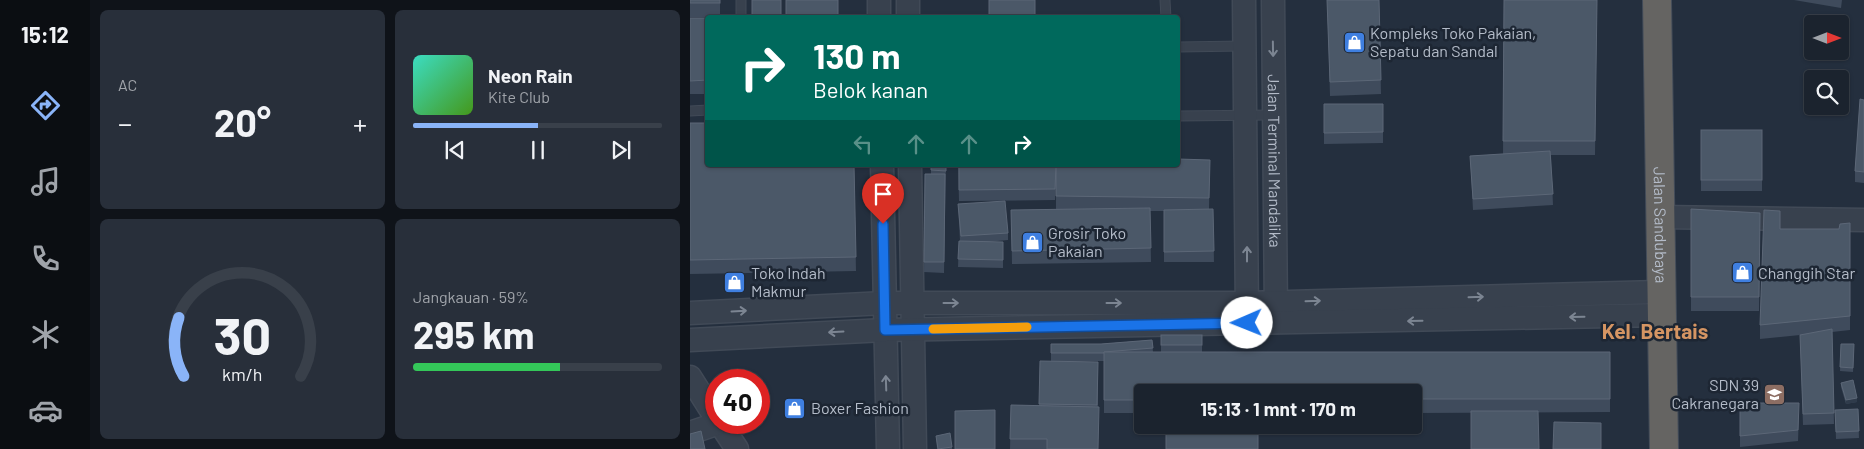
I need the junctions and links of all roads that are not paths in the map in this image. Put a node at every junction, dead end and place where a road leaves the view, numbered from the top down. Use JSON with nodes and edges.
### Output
{"nodes":[{"id":1,"x":741,"y":0,"type":"edge"},
{"id":2,"x":879,"y":0,"type":"edge"},
{"id":3,"x":908,"y":0,"type":"edge"},
{"id":4,"x":1165,"y":0,"type":"edge"},
{"id":5,"x":1244,"y":0,"type":"edge"},
{"id":6,"x":1273,"y":0,"type":"edge"},
{"id":7,"x":1657,"y":0,"type":"edge"},
{"id":8,"x":741,"y":15,"type":"edge"},
{"id":9,"x":879,"y":15,"type":"edge"},
{"id":10,"x":908,"y":15,"type":"edge"},
{"id":11,"x":1166,"y":15,"type":"edge"},
{"id":12,"x":1244,"y":46,"type":"junction"},
{"id":13,"x":1180,"y":47,"type":"edge"},
{"id":14,"x":705,"y":110,"type":"edge"},
{"id":15,"x":690,"y":111,"type":"edge"},
{"id":16,"x":1246,"y":115,"type":"junction"},
{"id":17,"x":1274,"y":115,"type":"junction"},
{"id":18,"x":1180,"y":116,"type":"edge"},
{"id":19,"x":882,"y":167,"type":"edge"},
{"id":20,"x":910,"y":167,"type":"edge"},
{"id":21,"x":1660,"y":216,"type":"junction"},
{"id":22,"x":1864,"y":220,"type":"edge"},
{"id":23,"x":885,"y":303,"type":"junction"},
{"id":24,"x":912,"y":303,"type":"junction"},
{"id":25,"x":1661,"y":304,"type":"junction"},
{"id":26,"x":690,"y":313,"type":"edge"},
{"id":27,"x":1247,"y":313,"type":"junction"},
{"id":28,"x":1276,"y":313,"type":"junction"},
{"id":29,"x":885,"y":330,"type":"junction"},
{"id":30,"x":912,"y":330,"type":"junction"},
{"id":31,"x":690,"y":340,"type":"edge"},
{"id":32,"x":690,"y":376,"type":"edge"},
{"id":33,"x":705,"y":400,"type":"edge"},
{"id":34,"x":705,"y":427,"type":"edge"},
{"id":35,"x":690,"y":433,"type":"edge"},
{"id":36,"x":726,"y":434,"type":"edge"},
{"id":37,"x":736,"y":449,"type":"edge"},
{"id":38,"x":888,"y":449,"type":"edge"},
{"id":39,"x":915,"y":449,"type":"edge"},
{"id":40,"x":1664,"y":449,"type":"edge"}],
"edges":[{"from":1,"to":8,"type":"lane"},
{"from":2,"to":9,"type":"street"},
{"from":3,"to":10,"type":"street"},
{"from":4,"to":11,"type":"lane"},
{"from":5,"to":12,"type":"street"},
{"from":6,"to":17,"type":"street","name":"Jalan Terminal Mandalika","one_way":true},
{"from":7,"to":21,"type":"highway","name":"Jalan Sandubaya"},
{"from":12,"to":13,"type":"lane"},
{"from":12,"to":16,"type":"street"},
{"from":14,"to":15,"type":"lane"},
{"from":16,"to":17,"type":"lane"},
{"from":16,"to":18,"type":"lane"},
{"from":27,"to":16,"type":"street","one_way":true},
{"from":17,"to":28,"type":"street","name":"Jalan Terminal Mandalika"},
{"from":19,"to":23,"type":"street"},
{"from":20,"to":24,"type":"street"},
{"from":21,"to":22,"type":"street"},
{"from":21,"to":25,"type":"highway","name":"Jalan Sandubaya"},
{"from":23,"to":24,"type":"street"},
{"from":26,"to":23,"type":"street","one_way":true},
{"from":23,"to":29,"type":"street"},
{"from":24,"to":27,"type":"street","one_way":true},
{"from":24,"to":30,"type":"street"},
{"from":25,"to":28,"type":"street"},
{"from":25,"to":40,"type":"highway","name":"Jalan Sandubaya"},
{"from":27,"to":28,"type":"street"},
{"from":27,"to":30,"type":"street"},
{"from":29,"to":30,"type":"street"},
{"from":29,"to":31,"type":"street","one_way":true},
{"from":38,"to":29,"type":"street","one_way":true},
{"from":30,"to":39,"type":"street"},
{"from":32,"to":33,"type":"street"},
{"from":34,"to":35,"type":"street"},
{"from":36,"to":37,"type":"street"}]}
